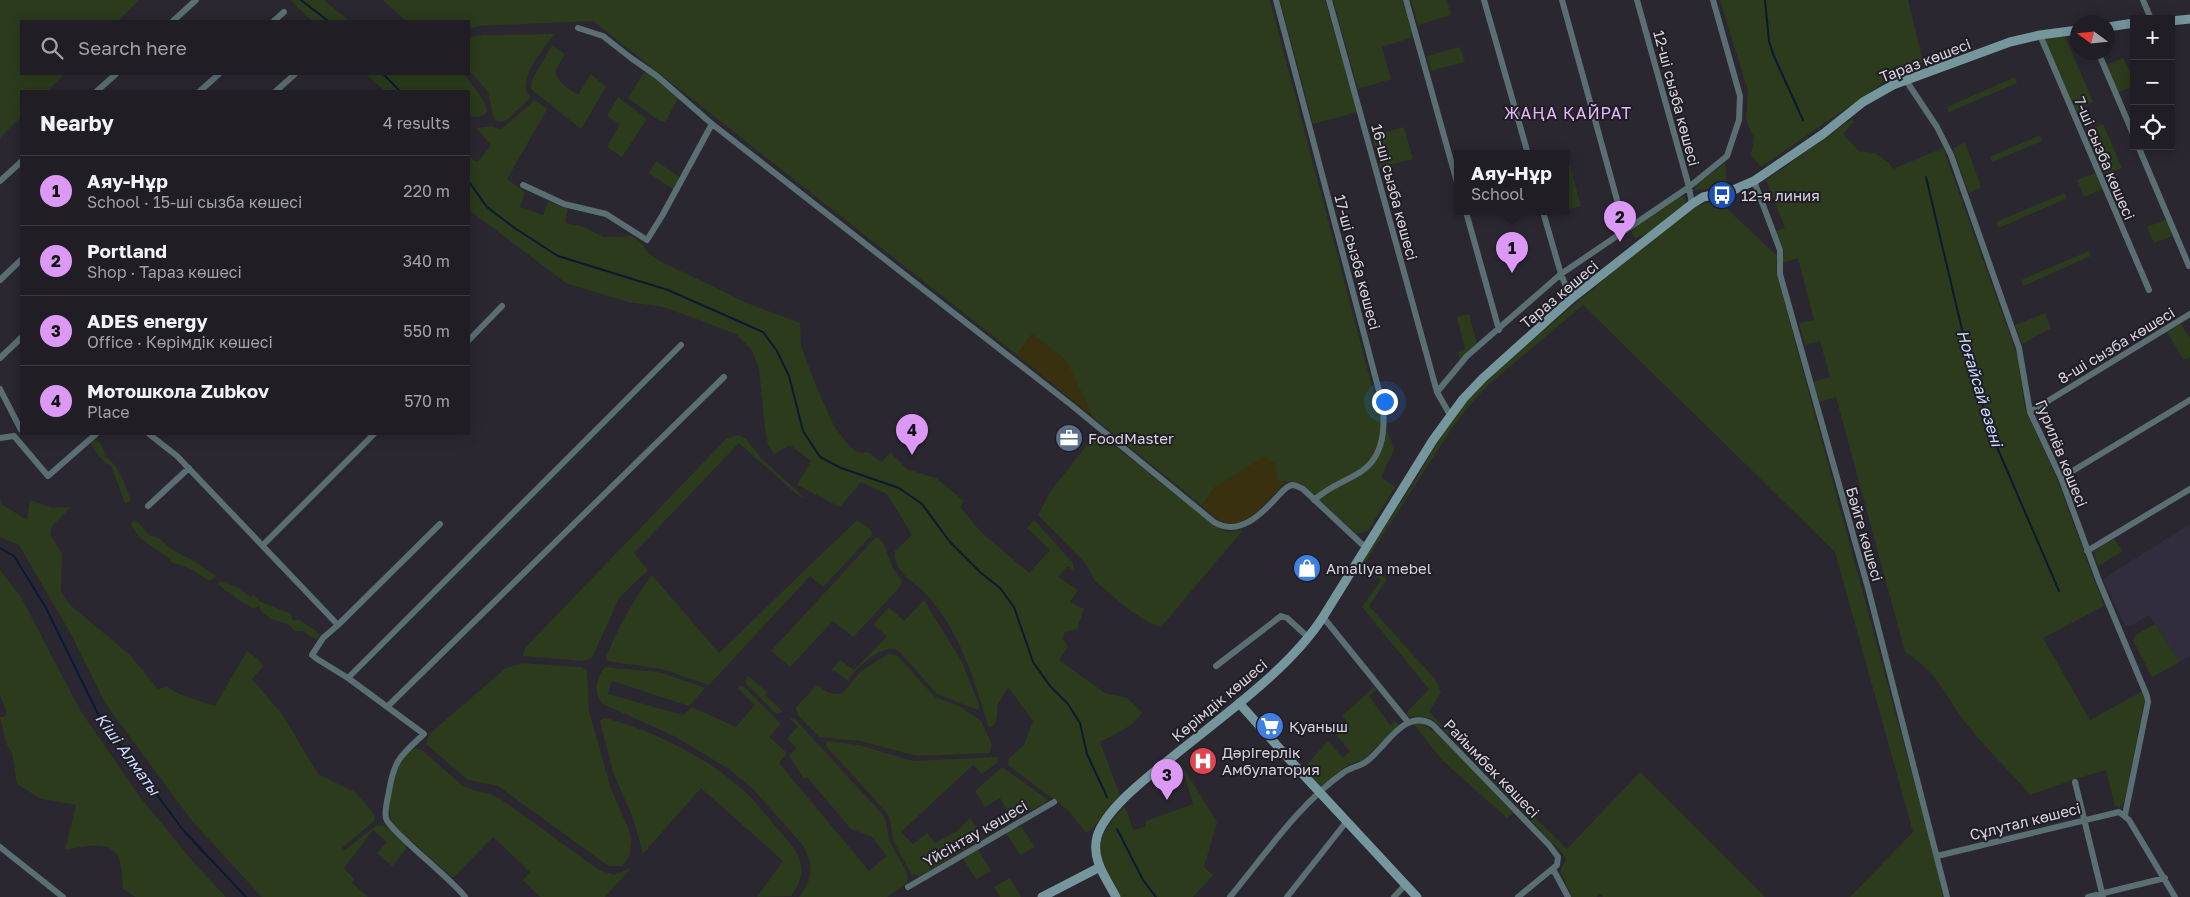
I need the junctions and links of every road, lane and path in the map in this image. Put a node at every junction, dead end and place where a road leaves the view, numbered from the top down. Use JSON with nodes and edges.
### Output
{"nodes":[{"id":1,"x":196,"y":0,"type":"edge"},
{"id":2,"x":1276,"y":0,"type":"edge"},
{"id":3,"x":1329,"y":0,"type":"edge"},
{"id":4,"x":1406,"y":0,"type":"edge"},
{"id":5,"x":1484,"y":0,"type":"edge"},
{"id":6,"x":1562,"y":0,"type":"edge"},
{"id":7,"x":1637,"y":0,"type":"edge"},
{"id":8,"x":1713,"y":0,"type":"edge"},
{"id":9,"x":2143,"y":0,"type":"edge"},
{"id":10,"x":284,"y":12,"type":"dead end"},
{"id":11,"x":2149,"y":15,"type":"edge"},
{"id":12,"x":174,"y":20,"type":"edge"},
{"id":13,"x":275,"y":20,"type":"edge"},
{"id":14,"x":2175,"y":20,"type":"edge"},
{"id":15,"x":2190,"y":20,"type":"edge"},
{"id":16,"x":2130,"y":24,"type":"edge"},
{"id":17,"x":2115,"y":25,"type":"edge"},
{"id":18,"x":578,"y":28,"type":"dead end"},
{"id":19,"x":2070,"y":31,"type":"edge"},
{"id":20,"x":2040,"y":35,"type":"junction"},
{"id":21,"x":2101,"y":60,"type":"edge"},
{"id":22,"x":115,"y":75,"type":"edge"},
{"id":23,"x":218,"y":75,"type":"edge"},
{"id":24,"x":293,"y":75,"type":"edge"},
{"id":25,"x":1905,"y":79,"type":"junction"},
{"id":26,"x":98,"y":90,"type":"edge"},
{"id":27,"x":201,"y":90,"type":"edge"},
{"id":28,"x":277,"y":90,"type":"edge"},
{"id":29,"x":712,"y":124,"type":"junction"},
{"id":30,"x":2130,"y":127,"type":"edge"},
{"id":31,"x":1527,"y":150,"type":"edge"},
{"id":32,"x":2140,"y":150,"type":"edge"},
{"id":33,"x":20,"y":163,"type":"edge"},
{"id":34,"x":1454,"y":172,"type":"edge"},
{"id":35,"x":3,"y":176,"type":"edge"},
{"id":36,"x":0,"y":181,"type":"edge"},
{"id":37,"x":1754,"y":181,"type":"junction"},
{"id":38,"x":523,"y":186,"type":"dead end"},
{"id":39,"x":1689,"y":186,"type":"junction"},
{"id":40,"x":1692,"y":204,"type":"junction"},
{"id":41,"x":1467,"y":215,"type":"edge"},
{"id":42,"x":1545,"y":215,"type":"edge"},
{"id":43,"x":1625,"y":229,"type":"junction"},
{"id":44,"x":20,"y":261,"type":"edge"},
{"id":45,"x":2189,"y":266,"type":"edge"},
{"id":46,"x":1561,"y":274,"type":"junction"},
{"id":47,"x":0,"y":280,"type":"edge"},
{"id":48,"x":2149,"y":290,"type":"dead end"},
{"id":49,"x":1571,"y":299,"type":"junction"},
{"id":50,"x":502,"y":306,"type":"dead end"},
{"id":51,"x":2190,"y":314,"type":"edge"},
{"id":52,"x":1499,"y":330,"type":"junction"},
{"id":53,"x":20,"y":339,"type":"edge"},
{"id":54,"x":470,"y":339,"type":"edge"},
{"id":55,"x":681,"y":345,"type":"dead end"},
{"id":56,"x":2,"y":353,"type":"edge"},
{"id":57,"x":724,"y":377,"type":"dead end"},
{"id":58,"x":0,"y":389,"type":"edge"},
{"id":59,"x":1437,"y":392,"type":"junction"},
{"id":60,"x":2190,"y":400,"type":"edge"},
{"id":61,"x":2030,"y":412,"type":"junction"},
{"id":62,"x":1450,"y":415,"type":"junction"},
{"id":63,"x":20,"y":428,"type":"edge"},
{"id":64,"x":20,"y":431,"type":"edge"},
{"id":65,"x":95,"y":435,"type":"edge"},
{"id":66,"x":150,"y":435,"type":"edge"},
{"id":67,"x":373,"y":435,"type":"edge"},
{"id":68,"x":14,"y":436,"type":"junction"},
{"id":69,"x":0,"y":438,"type":"edge"},
{"id":70,"x":189,"y":468,"type":"junction"},
{"id":71,"x":2061,"y":478,"type":"junction"},
{"id":72,"x":2190,"y":489,"type":"edge"},
{"id":73,"x":1314,"y":500,"type":"junction"},
{"id":74,"x":148,"y":506,"type":"dead end"},
{"id":75,"x":440,"y":524,"type":"dead end"},
{"id":76,"x":262,"y":545,"type":"junction"},
{"id":77,"x":1366,"y":548,"type":"junction"},
{"id":78,"x":2087,"y":551,"type":"junction"},
{"id":79,"x":1323,"y":617,"type":"junction"},
{"id":80,"x":338,"y":625,"type":"junction"},
{"id":81,"x":1308,"y":637,"type":"junction"},
{"id":82,"x":1216,"y":666,"type":"dead end"},
{"id":83,"x":348,"y":678,"type":"junction"},
{"id":84,"x":1239,"y":703,"type":"junction"},
{"id":85,"x":387,"y":706,"type":"junction"},
{"id":86,"x":1408,"y":722,"type":"junction"},
{"id":87,"x":2075,"y":782,"type":"dead end"},
{"id":88,"x":1320,"y":792,"type":"junction"},
{"id":89,"x":1054,"y":802,"type":"dead end"},
{"id":90,"x":2122,"y":814,"type":"junction"},
{"id":91,"x":2084,"y":819,"type":"junction"},
{"id":92,"x":1347,"y":821,"type":"junction"},
{"id":93,"x":0,"y":846,"type":"edge"},
{"id":94,"x":1090,"y":848,"type":"dead end"},
{"id":95,"x":1937,"y":856,"type":"junction"},
{"id":96,"x":1099,"y":864,"type":"junction"},
{"id":97,"x":1553,"y":870,"type":"junction"},
{"id":98,"x":2164,"y":878,"type":"junction"},
{"id":99,"x":1406,"y":884,"type":"junction"},
{"id":100,"x":908,"y":887,"type":"dead end"},
{"id":101,"x":2103,"y":895,"type":"edge"},
{"id":102,"x":63,"y":897,"type":"edge"},
{"id":103,"x":465,"y":897,"type":"edge"},
{"id":104,"x":1042,"y":897,"type":"edge"},
{"id":105,"x":1116,"y":897,"type":"edge"},
{"id":106,"x":1230,"y":897,"type":"edge"},
{"id":107,"x":1287,"y":897,"type":"edge"},
{"id":108,"x":1394,"y":897,"type":"edge"},
{"id":109,"x":1417,"y":897,"type":"edge"},
{"id":110,"x":1518,"y":897,"type":"edge"},
{"id":111,"x":1568,"y":897,"type":"edge"},
{"id":112,"x":1946,"y":897,"type":"edge"},
{"id":113,"x":2088,"y":897,"type":"edge"},
{"id":114,"x":2175,"y":897,"type":"edge"}],
"edges":[{"from":1,"to":12,"type":"street"},
{"from":2,"to":73,"type":"street","name":"17-ші сызба көшесі"},
{"from":3,"to":59,"type":"street","name":"16-ші сызба көшесі"},
{"from":4,"to":34,"type":"street"},
{"from":5,"to":31,"type":"street"},
{"from":6,"to":43,"type":"street"},
{"from":7,"to":39,"type":"street","name":"12-ші сызба көшесі"},
{"from":8,"to":39,"type":"street"},
{"from":9,"to":11,"type":"street"},
{"from":10,"to":13,"type":"street"},
{"from":14,"to":15,"type":"street"},
{"from":16,"to":17,"type":"street"},
{"from":18,"to":29,"type":"street"},
{"from":19,"to":20,"type":"street","name":"Тараз көшесі"},
{"from":20,"to":25,"type":"street","name":"Тараз көшесі"},
{"from":20,"to":48,"type":"street","name":"7-ші сызба көшесі"},
{"from":21,"to":30,"type":"street"},
{"from":22,"to":26,"type":"street"},
{"from":23,"to":27,"type":"street"},
{"from":24,"to":28,"type":"street"},
{"from":25,"to":37,"type":"street","name":"Тараз көшесі"},
{"from":25,"to":61,"type":"street","name":"Гурилёв көшесі"},
{"from":29,"to":38,"type":"street"},
{"from":29,"to":73,"type":"street"},
{"from":32,"to":45,"type":"street"},
{"from":33,"to":35,"type":"street"},
{"from":35,"to":36,"type":"street"},
{"from":37,"to":40,"type":"street","name":"Тараз көшесі"},
{"from":37,"to":95,"type":"street","name":"Бәйге көшесі"},
{"from":39,"to":40,"type":"street","name":"12-ші сызба көшесі"},
{"from":39,"to":43,"type":"street"},
{"from":40,"to":49,"type":"street","name":"Тараз көшесі"},
{"from":41,"to":52,"type":"street"},
{"from":42,"to":46,"type":"street"},
{"from":43,"to":46,"type":"street"},
{"from":44,"to":47,"type":"street"},
{"from":46,"to":49,"type":"street"},
{"from":46,"to":52,"type":"street"},
{"from":49,"to":62,"type":"street","name":"Тараз көшесі"},
{"from":50,"to":54,"type":"street"},
{"from":51,"to":61,"type":"street","name":"8-ші сызба көшесі"},
{"from":52,"to":59,"type":"street"},
{"from":53,"to":56,"type":"street"},
{"from":55,"to":83,"type":"street"},
{"from":57,"to":85,"type":"street"},
{"from":58,"to":63,"type":"street"},
{"from":59,"to":62,"type":"street","name":"16-ші сызба көшесі"},
{"from":60,"to":71,"type":"street"},
{"from":61,"to":71,"type":"street","name":"Гурилёв көшесі"},
{"from":62,"to":77,"type":"street","name":"Тараз көшесі"},
{"from":64,"to":68,"type":"street"},
{"from":65,"to":68,"type":"street"},
{"from":66,"to":70,"type":"street"},
{"from":67,"to":76,"type":"street"},
{"from":68,"to":69,"type":"street"},
{"from":70,"to":74,"type":"street"},
{"from":70,"to":76,"type":"street"},
{"from":71,"to":78,"type":"street","name":"Гурилёв көшесі"},
{"from":72,"to":78,"type":"street"},
{"from":73,"to":77,"type":"street"},
{"from":75,"to":80,"type":"street"},
{"from":76,"to":80,"type":"street"},
{"from":77,"to":79,"type":"street","name":"Көрімдік көшесі"},
{"from":78,"to":90,"type":"street","name":"Гурилёв көшесі"},
{"from":79,"to":81,"type":"street","name":"Көрімдік көшесі"},
{"from":79,"to":86,"type":"street"},
{"from":80,"to":83,"type":"street"},
{"from":81,"to":82,"type":"street"},
{"from":81,"to":84,"type":"street","name":"Көрімдік көшесі"},
{"from":83,"to":85,"type":"street"},
{"from":84,"to":88,"type":"street"},
{"from":84,"to":96,"type":"street","name":"Көрімдік көшесі"},
{"from":85,"to":103,"type":"street"},
{"from":86,"to":88,"type":"street"},
{"from":86,"to":97,"type":"street","name":"Райымбек көшесі"},
{"from":87,"to":91,"type":"street"},
{"from":88,"to":92,"type":"street"},
{"from":88,"to":106,"type":"street"},
{"from":89,"to":100,"type":"street","name":"Үйсінтау көшесі"},
{"from":90,"to":91,"type":"street","name":"Сұлутал көшесі"},
{"from":90,"to":98,"type":"street"},
{"from":91,"to":95,"type":"street","name":"Сұлутал көшесі"},
{"from":91,"to":101,"type":"street"},
{"from":92,"to":99,"type":"street"},
{"from":92,"to":107,"type":"street"},
{"from":93,"to":102,"type":"street"},
{"from":94,"to":96,"type":"street"},
{"from":95,"to":112,"type":"street","name":"Бәйге көшесі"},
{"from":96,"to":104,"type":"street"},
{"from":96,"to":105,"type":"street"},
{"from":97,"to":110,"type":"street"},
{"from":97,"to":111,"type":"street"},
{"from":98,"to":101,"type":"street"},
{"from":98,"to":114,"type":"street"},
{"from":99,"to":108,"type":"street"},
{"from":99,"to":109,"type":"street"},
{"from":101,"to":113,"type":"street"}]}
